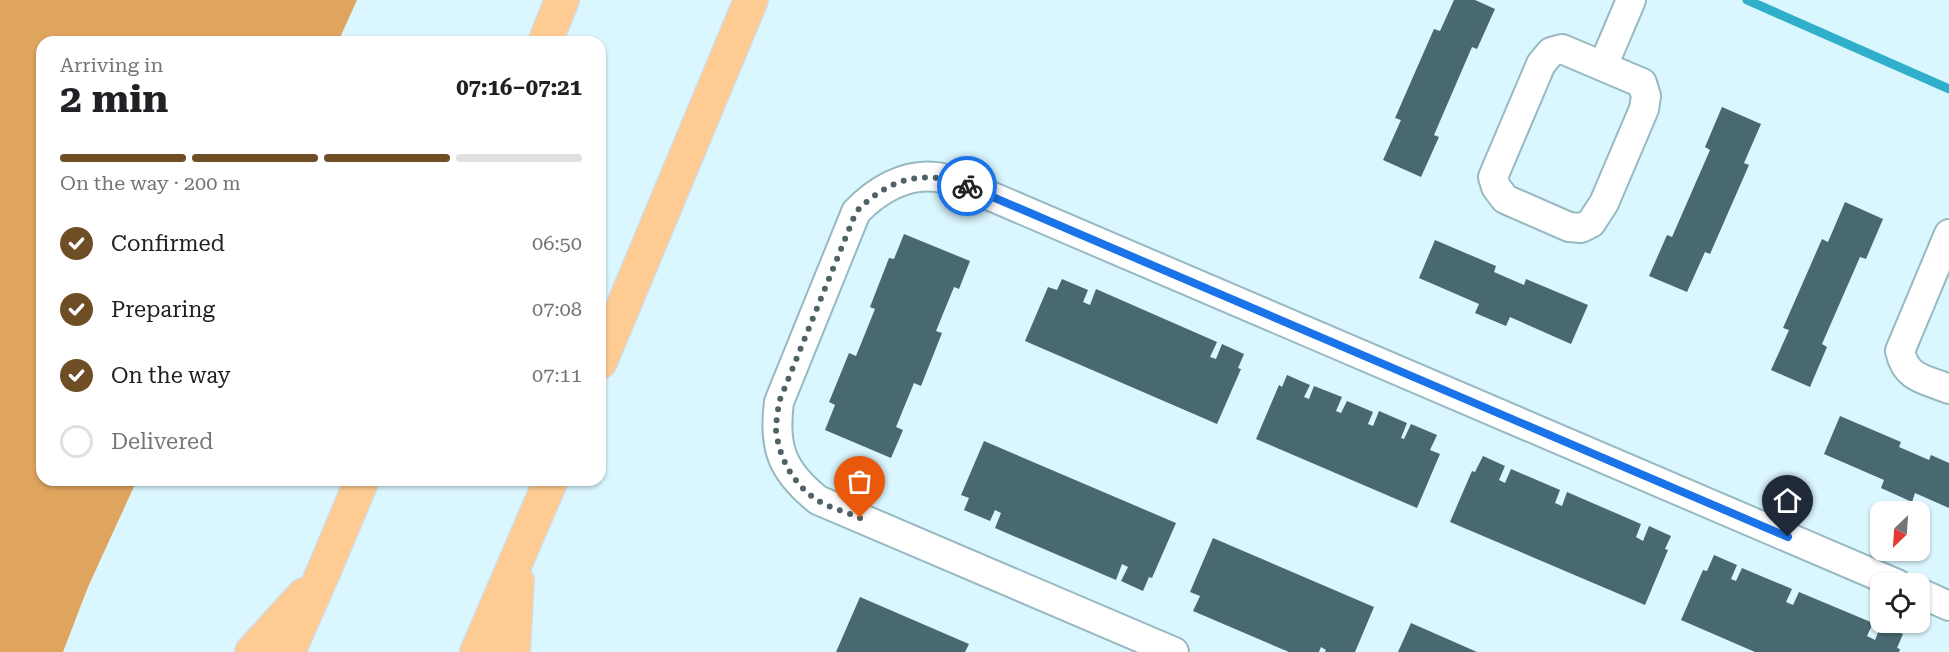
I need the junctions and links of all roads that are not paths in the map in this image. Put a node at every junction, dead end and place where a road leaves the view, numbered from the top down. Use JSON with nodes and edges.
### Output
{"nodes":[{"id":1,"x":562,"y":0,"type":"edge"},
{"id":2,"x":751,"y":0,"type":"edge"},
{"id":3,"x":1631,"y":0,"type":"edge"},
{"id":4,"x":547,"y":36,"type":"edge"},
{"id":5,"x":1603,"y":66,"type":"junction"},
{"id":6,"x":1949,"y":234,"type":"edge"},
{"id":7,"x":606,"y":348,"type":"edge"},
{"id":8,"x":1949,"y":389,"type":"edge"},
{"id":9,"x":360,"y":486,"type":"edge"},
{"id":10,"x":548,"y":486,"type":"edge"},
{"id":11,"x":518,"y":558,"type":"junction"},
{"id":12,"x":324,"y":573,"type":"junction"},
{"id":13,"x":1871,"y":573,"type":"edge"},
{"id":14,"x":1930,"y":597,"type":"edge"},
{"id":15,"x":1949,"y":606,"type":"edge"},
{"id":16,"x":252,"y":652,"type":"edge"},
{"id":17,"x":288,"y":652,"type":"edge"},
{"id":18,"x":477,"y":652,"type":"edge"},
{"id":19,"x":513,"y":652,"type":"edge"},
{"id":20,"x":1174,"y":652,"type":"edge"}],
"edges":[{"from":1,"to":4,"type":"highway"},
{"from":2,"to":7,"type":"highway"},
{"from":3,"to":5,"type":"street"},
{"from":5,"to":5,"type":"street"},
{"from":6,"to":8,"type":"street"},
{"from":9,"to":12,"type":"highway"},
{"from":10,"to":11,"type":"highway"},
{"from":11,"to":18,"type":"highway"},
{"from":11,"to":19,"type":"highway"},
{"from":12,"to":16,"type":"highway"},
{"from":12,"to":17,"type":"highway"},
{"from":13,"to":20,"type":"street"},
{"from":14,"to":15,"type":"street"}]}
